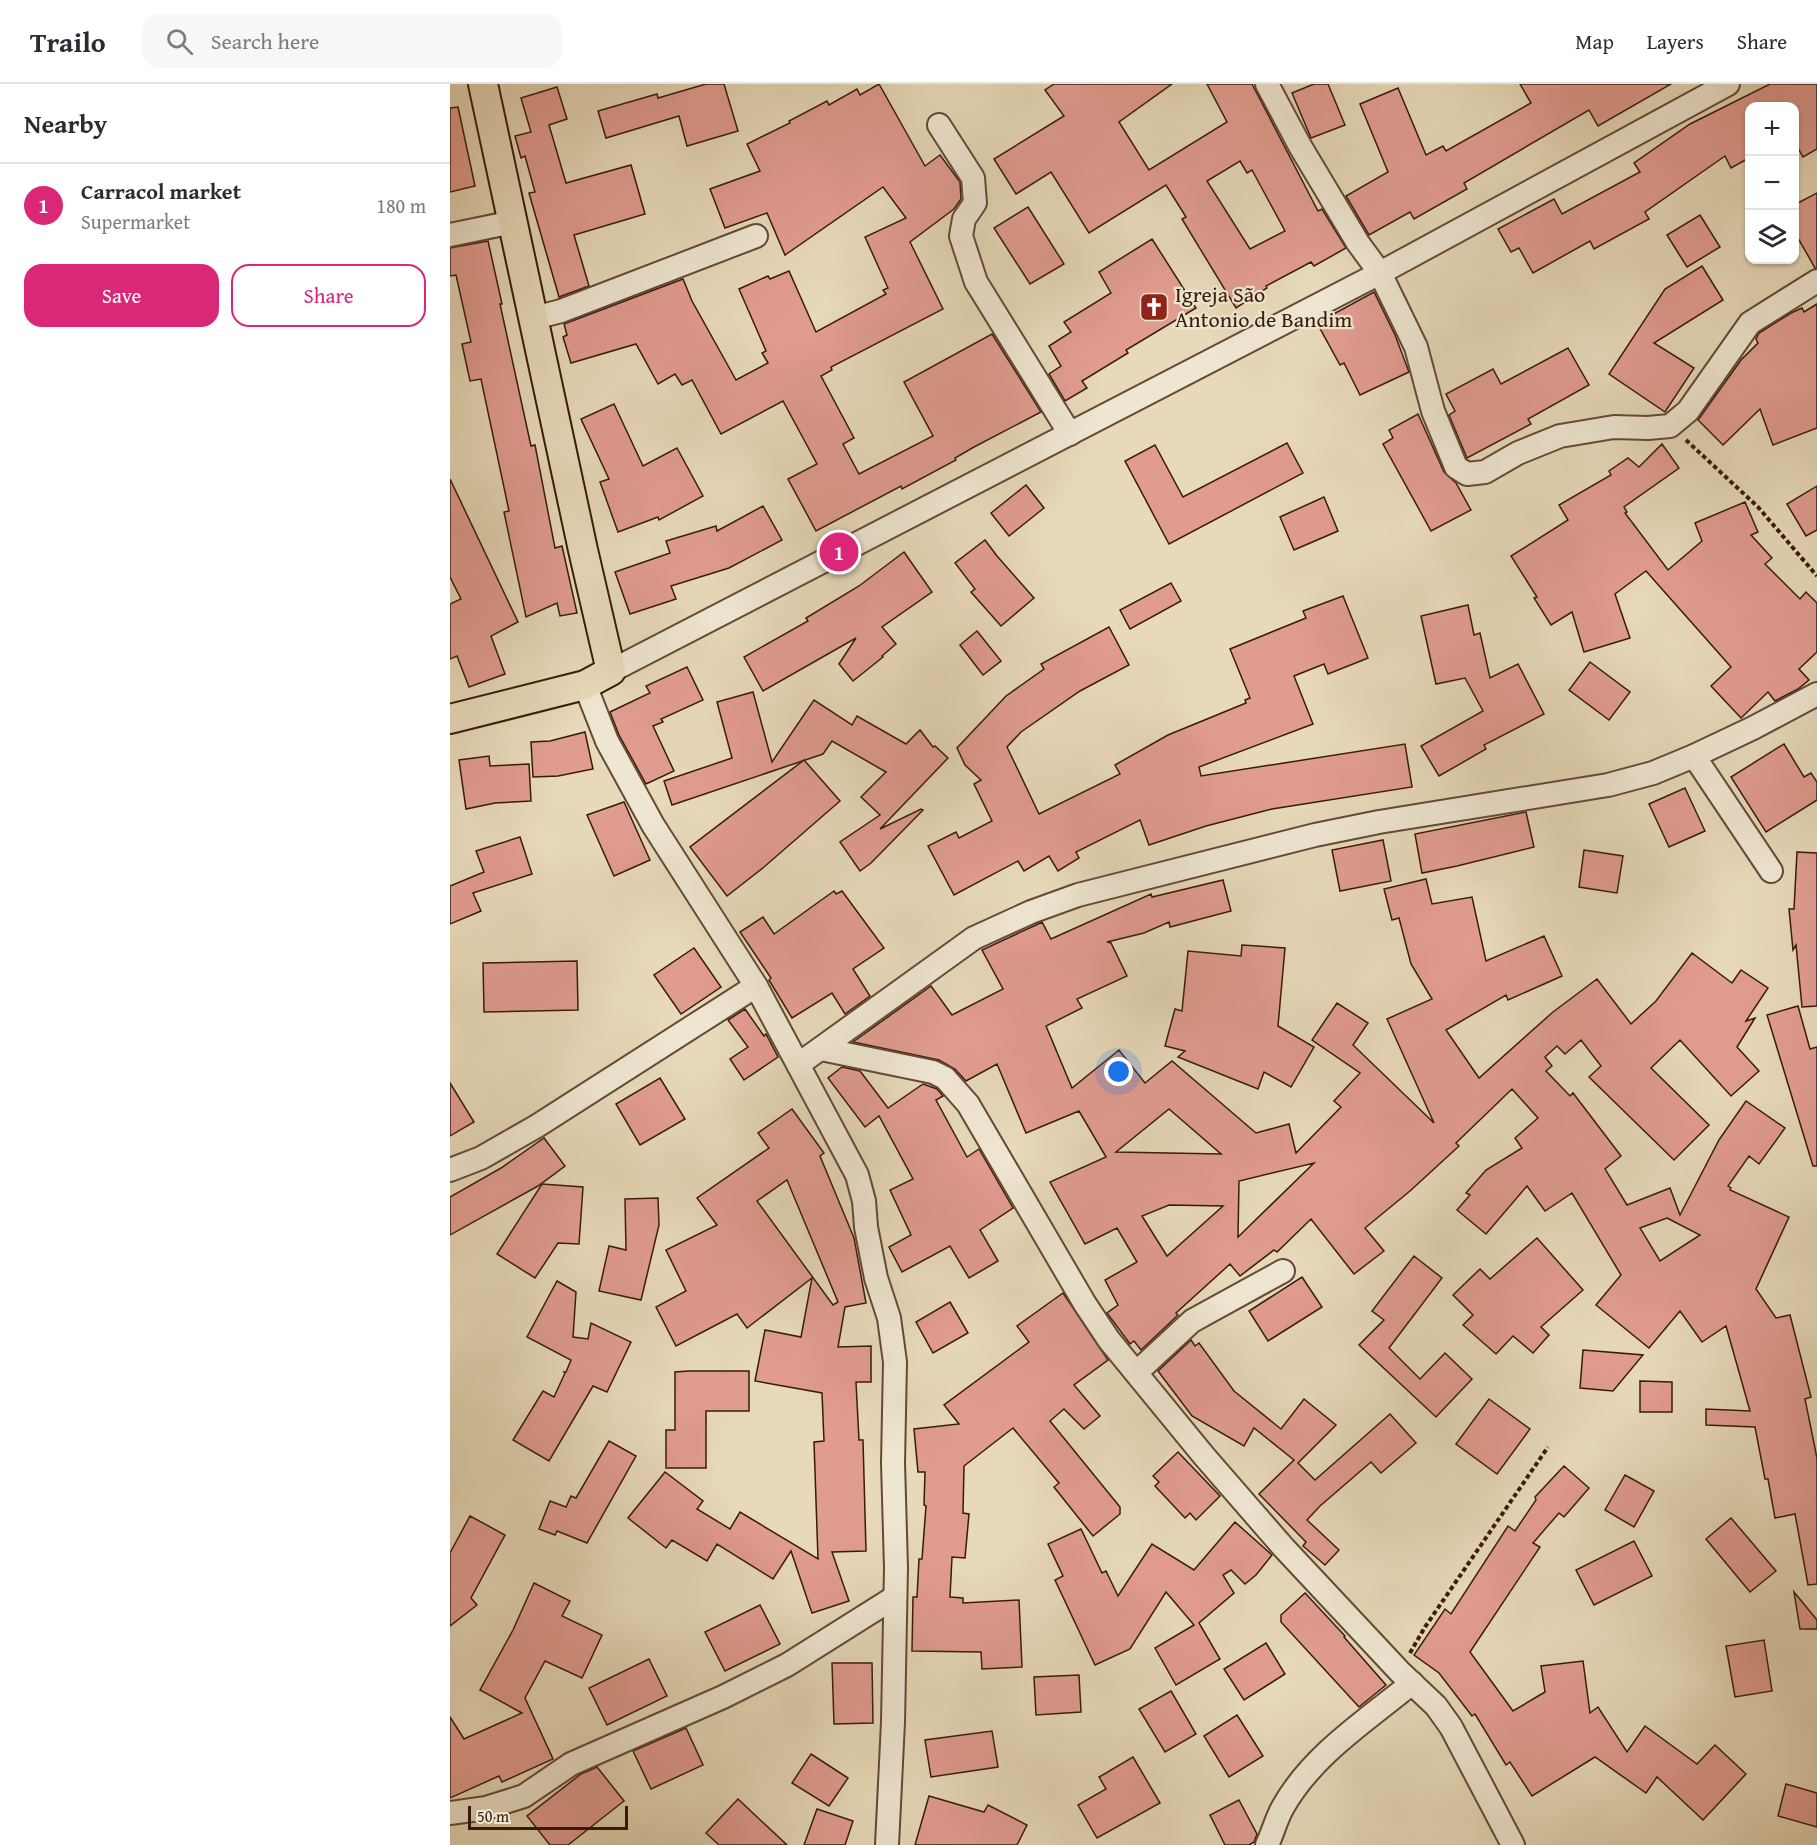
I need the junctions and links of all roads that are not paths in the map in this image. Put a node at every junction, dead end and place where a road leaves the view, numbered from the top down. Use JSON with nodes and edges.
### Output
{"nodes":[{"id":1,"x":483,"y":84,"type":"edge"},
{"id":2,"x":1267,"y":84,"type":"edge"},
{"id":3,"x":1728,"y":84,"type":"edge"},
{"id":4,"x":1695,"y":92,"type":"edge"},
{"id":5,"x":939,"y":125,"type":"dead end"},
{"id":6,"x":513,"y":222,"type":"junction"},
{"id":7,"x":450,"y":235,"type":"edge"},
{"id":8,"x":756,"y":236,"type":"dead end"},
{"id":9,"x":1380,"y":273,"type":"junction"},
{"id":10,"x":1817,"y":281,"type":"edge"},
{"id":11,"x":534,"y":318,"type":"junction"},
{"id":12,"x":1070,"y":434,"type":"junction"},
{"id":13,"x":612,"y":671,"type":"junction"},
{"id":14,"x":585,"y":685,"type":"junction"},
{"id":15,"x":1817,"y":694,"type":"edge"},
{"id":16,"x":450,"y":719,"type":"edge"},
{"id":17,"x":1694,"y":756,"type":"junction"},
{"id":18,"x":1771,"y":871,"type":"dead end"},
{"id":19,"x":756,"y":986,"type":"junction"},
{"id":20,"x":821,"y":1049,"type":"junction"},
{"id":21,"x":799,"y":1064,"type":"junction"},
{"id":22,"x":450,"y":1170,"type":"edge"},
{"id":23,"x":1283,"y":1271,"type":"dead end"},
{"id":24,"x":1137,"y":1372,"type":"junction"},
{"id":25,"x":895,"y":1597,"type":"junction"},
{"id":26,"x":1406,"y":1678,"type":"junction"},
{"id":27,"x":450,"y":1813,"type":"edge"},
{"id":28,"x":887,"y":1845,"type":"edge"},
{"id":29,"x":1267,"y":1845,"type":"edge"},
{"id":30,"x":1513,"y":1845,"type":"edge"}],
"edges":[{"from":1,"to":6,"type":"main road"},
{"from":2,"to":9,"type":"street"},
{"from":3,"to":4,"type":"street"},
{"from":4,"to":9,"type":"street"},
{"from":5,"to":12,"type":"street"},
{"from":6,"to":7,"type":"street"},
{"from":6,"to":11,"type":"main road"},
{"from":8,"to":11,"type":"street"},
{"from":9,"to":10,"type":"street"},
{"from":9,"to":12,"type":"street"},
{"from":11,"to":13,"type":"main road"},
{"from":12,"to":13,"type":"street"},
{"from":13,"to":14,"type":"main road"},
{"from":14,"to":16,"type":"main road"},
{"from":14,"to":19,"type":"street"},
{"from":15,"to":17,"type":"street"},
{"from":17,"to":18,"type":"street"},
{"from":17,"to":20,"type":"street"},
{"from":19,"to":21,"type":"street"},
{"from":19,"to":22,"type":"street"},
{"from":20,"to":21,"type":"street"},
{"from":20,"to":24,"type":"street"},
{"from":21,"to":25,"type":"street"},
{"from":23,"to":24,"type":"street"},
{"from":24,"to":26,"type":"street"},
{"from":25,"to":27,"type":"street"},
{"from":25,"to":28,"type":"street"},
{"from":26,"to":29,"type":"street"},
{"from":26,"to":30,"type":"street"}]}
